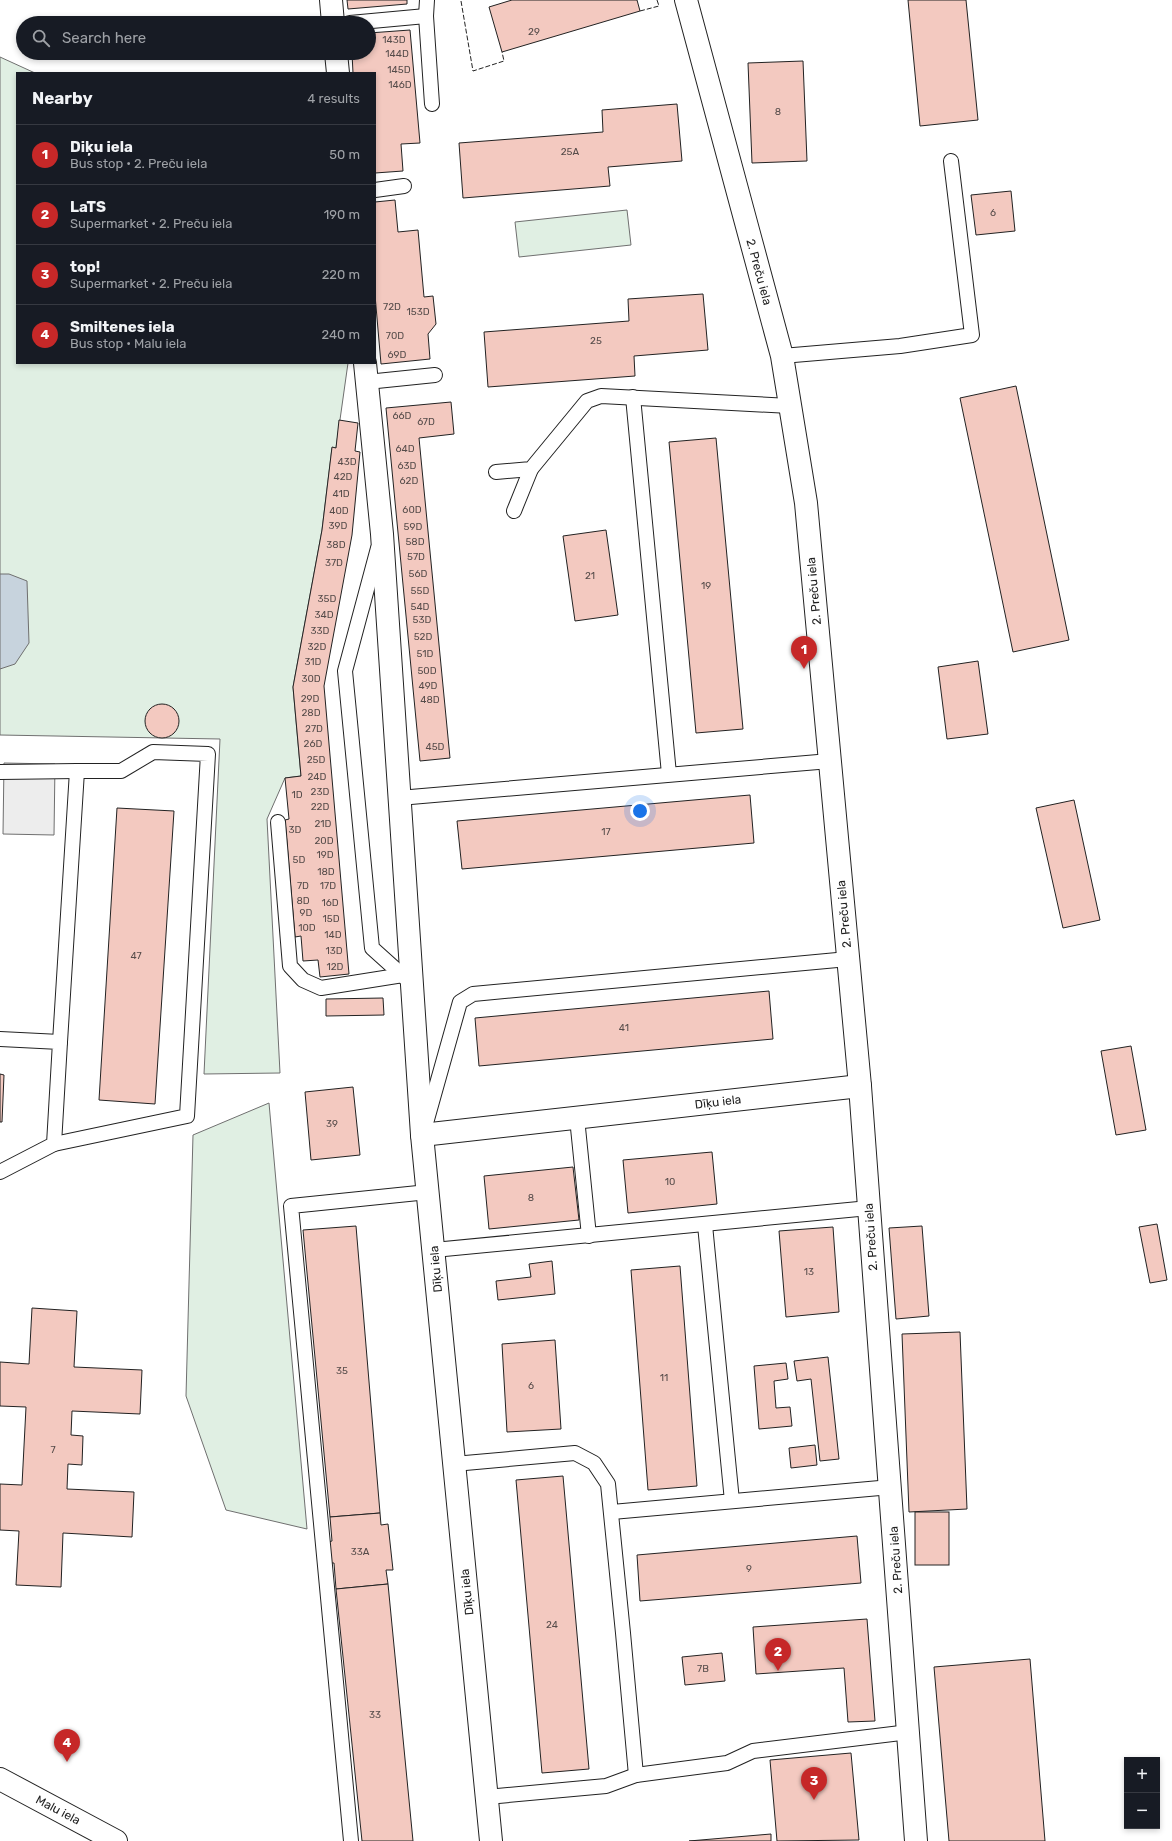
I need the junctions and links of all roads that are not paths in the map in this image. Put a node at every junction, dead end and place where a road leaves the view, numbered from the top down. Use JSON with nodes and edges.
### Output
{"nodes":[{"id":1,"x":331,"y":0,"type":"edge"},
{"id":2,"x":427,"y":0,"type":"edge"},
{"id":3,"x":686,"y":0,"type":"edge"},
{"id":4,"x":332,"y":16,"type":"edge"},
{"id":5,"x":426,"y":16,"type":"junction"},
{"id":6,"x":376,"y":21,"type":"edge"},
{"id":7,"x":337,"y":60,"type":"edge"},
{"id":8,"x":338,"y":72,"type":"edge"},
{"id":9,"x":432,"y":104,"type":"dead end"},
{"id":10,"x":951,"y":160,"type":"dead end"},
{"id":11,"x":404,"y":186,"type":"dead end"},
{"id":12,"x":376,"y":190,"type":"edge"},
{"id":13,"x":782,"y":356,"type":"junction"},
{"id":14,"x":366,"y":373,"type":"edge"},
{"id":15,"x":435,"y":375,"type":"dead end"},
{"id":16,"x":633,"y":398,"type":"junction"},
{"id":17,"x":790,"y":406,"type":"junction"},
{"id":18,"x":531,"y":469,"type":"junction"},
{"id":19,"x":496,"y":472,"type":"dead end"},
{"id":20,"x":514,"y":511,"type":"dead end"},
{"id":21,"x":382,"y":534,"type":"junction"},
{"id":22,"x":830,"y":761,"type":"junction"},
{"id":23,"x":77,"y":771,"type":"junction"},
{"id":24,"x":0,"y":772,"type":"edge"},
{"id":25,"x":669,"y":774,"type":"junction"},
{"id":26,"x":399,"y":798,"type":"junction"},
{"id":27,"x":278,"y":822,"type":"dead end"},
{"id":28,"x":848,"y":959,"type":"junction"},
{"id":29,"x":407,"y":980,"type":"junction"},
{"id":30,"x":0,"y":1039,"type":"edge"},
{"id":31,"x":60,"y":1042,"type":"junction"},
{"id":32,"x":860,"y":1086,"type":"junction"},
{"id":33,"x":577,"y":1118,"type":"junction"},
{"id":34,"x":422,"y":1135,"type":"junction"},
{"id":35,"x":54,"y":1144,"type":"junction"},
{"id":36,"x":0,"y":1172,"type":"edge"},
{"id":37,"x":428,"y":1192,"type":"junction"},
{"id":38,"x":869,"y":1208,"type":"junction"},
{"id":39,"x":705,"y":1225,"type":"junction"},
{"id":40,"x":589,"y":1236,"type":"junction"},
{"id":41,"x":434,"y":1250,"type":"junction"},
{"id":42,"x":454,"y":1464,"type":"junction"},
{"id":43,"x":891,"y":1487,"type":"junction"},
{"id":44,"x":732,"y":1501,"type":"junction"},
{"id":45,"x":612,"y":1512,"type":"junction"},
{"id":46,"x":909,"y":1732,"type":"junction"},
{"id":47,"x":636,"y":1775,"type":"junction"},
{"id":48,"x":0,"y":1779,"type":"edge"},
{"id":49,"x":487,"y":1797,"type":"junction"},
{"id":50,"x":116,"y":1841,"type":"edge"},
{"id":51,"x":351,"y":1841,"type":"edge"},
{"id":52,"x":491,"y":1841,"type":"edge"},
{"id":53,"x":916,"y":1841,"type":"edge"}],
"edges":[{"from":1,"to":4,"type":"street"},
{"from":2,"to":5,"type":"lane"},
{"from":3,"to":13,"type":"street","name":"2. Preču iela"},
{"from":5,"to":6,"type":"lane"},
{"from":5,"to":9,"type":"lane"},
{"from":7,"to":8,"type":"street"},
{"from":10,"to":13,"type":"lane"},
{"from":11,"to":12,"type":"lane"},
{"from":13,"to":17,"type":"street","name":"2. Preču iela"},
{"from":14,"to":15,"type":"lane"},
{"from":14,"to":21,"type":"street"},
{"from":16,"to":17,"type":"lane"},
{"from":16,"to":18,"type":"lane"},
{"from":16,"to":25,"type":"lane"},
{"from":17,"to":22,"type":"street","name":"2. Preču iela"},
{"from":18,"to":19,"type":"lane"},
{"from":18,"to":20,"type":"lane"},
{"from":21,"to":26,"type":"street"},
{"from":21,"to":29,"type":"lane"},
{"from":22,"to":25,"type":"lane"},
{"from":22,"to":28,"type":"street","name":"2. Preču iela"},
{"from":23,"to":24,"type":"lane"},
{"from":23,"to":31,"type":"lane"},
{"from":23,"to":35,"type":"lane"},
{"from":25,"to":26,"type":"lane"},
{"from":26,"to":29,"type":"street"},
{"from":27,"to":29,"type":"lane"},
{"from":28,"to":32,"type":"street","name":"2. Preču iela"},
{"from":28,"to":34,"type":"lane"},
{"from":29,"to":34,"type":"street"},
{"from":30,"to":31,"type":"lane"},
{"from":31,"to":35,"type":"lane"},
{"from":32,"to":33,"type":"street","name":"Dīķu iela"},
{"from":32,"to":38,"type":"street","name":"2. Preču iela"},
{"from":33,"to":34,"type":"street","name":"Dīķu iela"},
{"from":33,"to":40,"type":"lane"},
{"from":34,"to":37,"type":"street","name":"Dīķu iela"},
{"from":35,"to":36,"type":"lane"},
{"from":37,"to":41,"type":"street","name":"Dīķu iela"},
{"from":37,"to":51,"type":"lane"},
{"from":38,"to":39,"type":"lane"},
{"from":38,"to":43,"type":"street","name":"2. Preču iela"},
{"from":39,"to":40,"type":"lane"},
{"from":39,"to":44,"type":"lane"},
{"from":40,"to":41,"type":"lane"},
{"from":41,"to":42,"type":"street","name":"Dīķu iela"},
{"from":42,"to":45,"type":"lane"},
{"from":42,"to":49,"type":"street","name":"Dīķu iela"},
{"from":43,"to":44,"type":"lane"},
{"from":43,"to":46,"type":"street","name":"2. Preču iela"},
{"from":44,"to":45,"type":"lane"},
{"from":45,"to":47,"type":"lane"},
{"from":46,"to":47,"type":"lane"},
{"from":46,"to":53,"type":"street","name":"2. Preču iela"},
{"from":47,"to":49,"type":"lane"},
{"from":48,"to":50,"type":"street","name":"Malu iela"},
{"from":49,"to":52,"type":"street","name":"Dīķu iela"}]}
